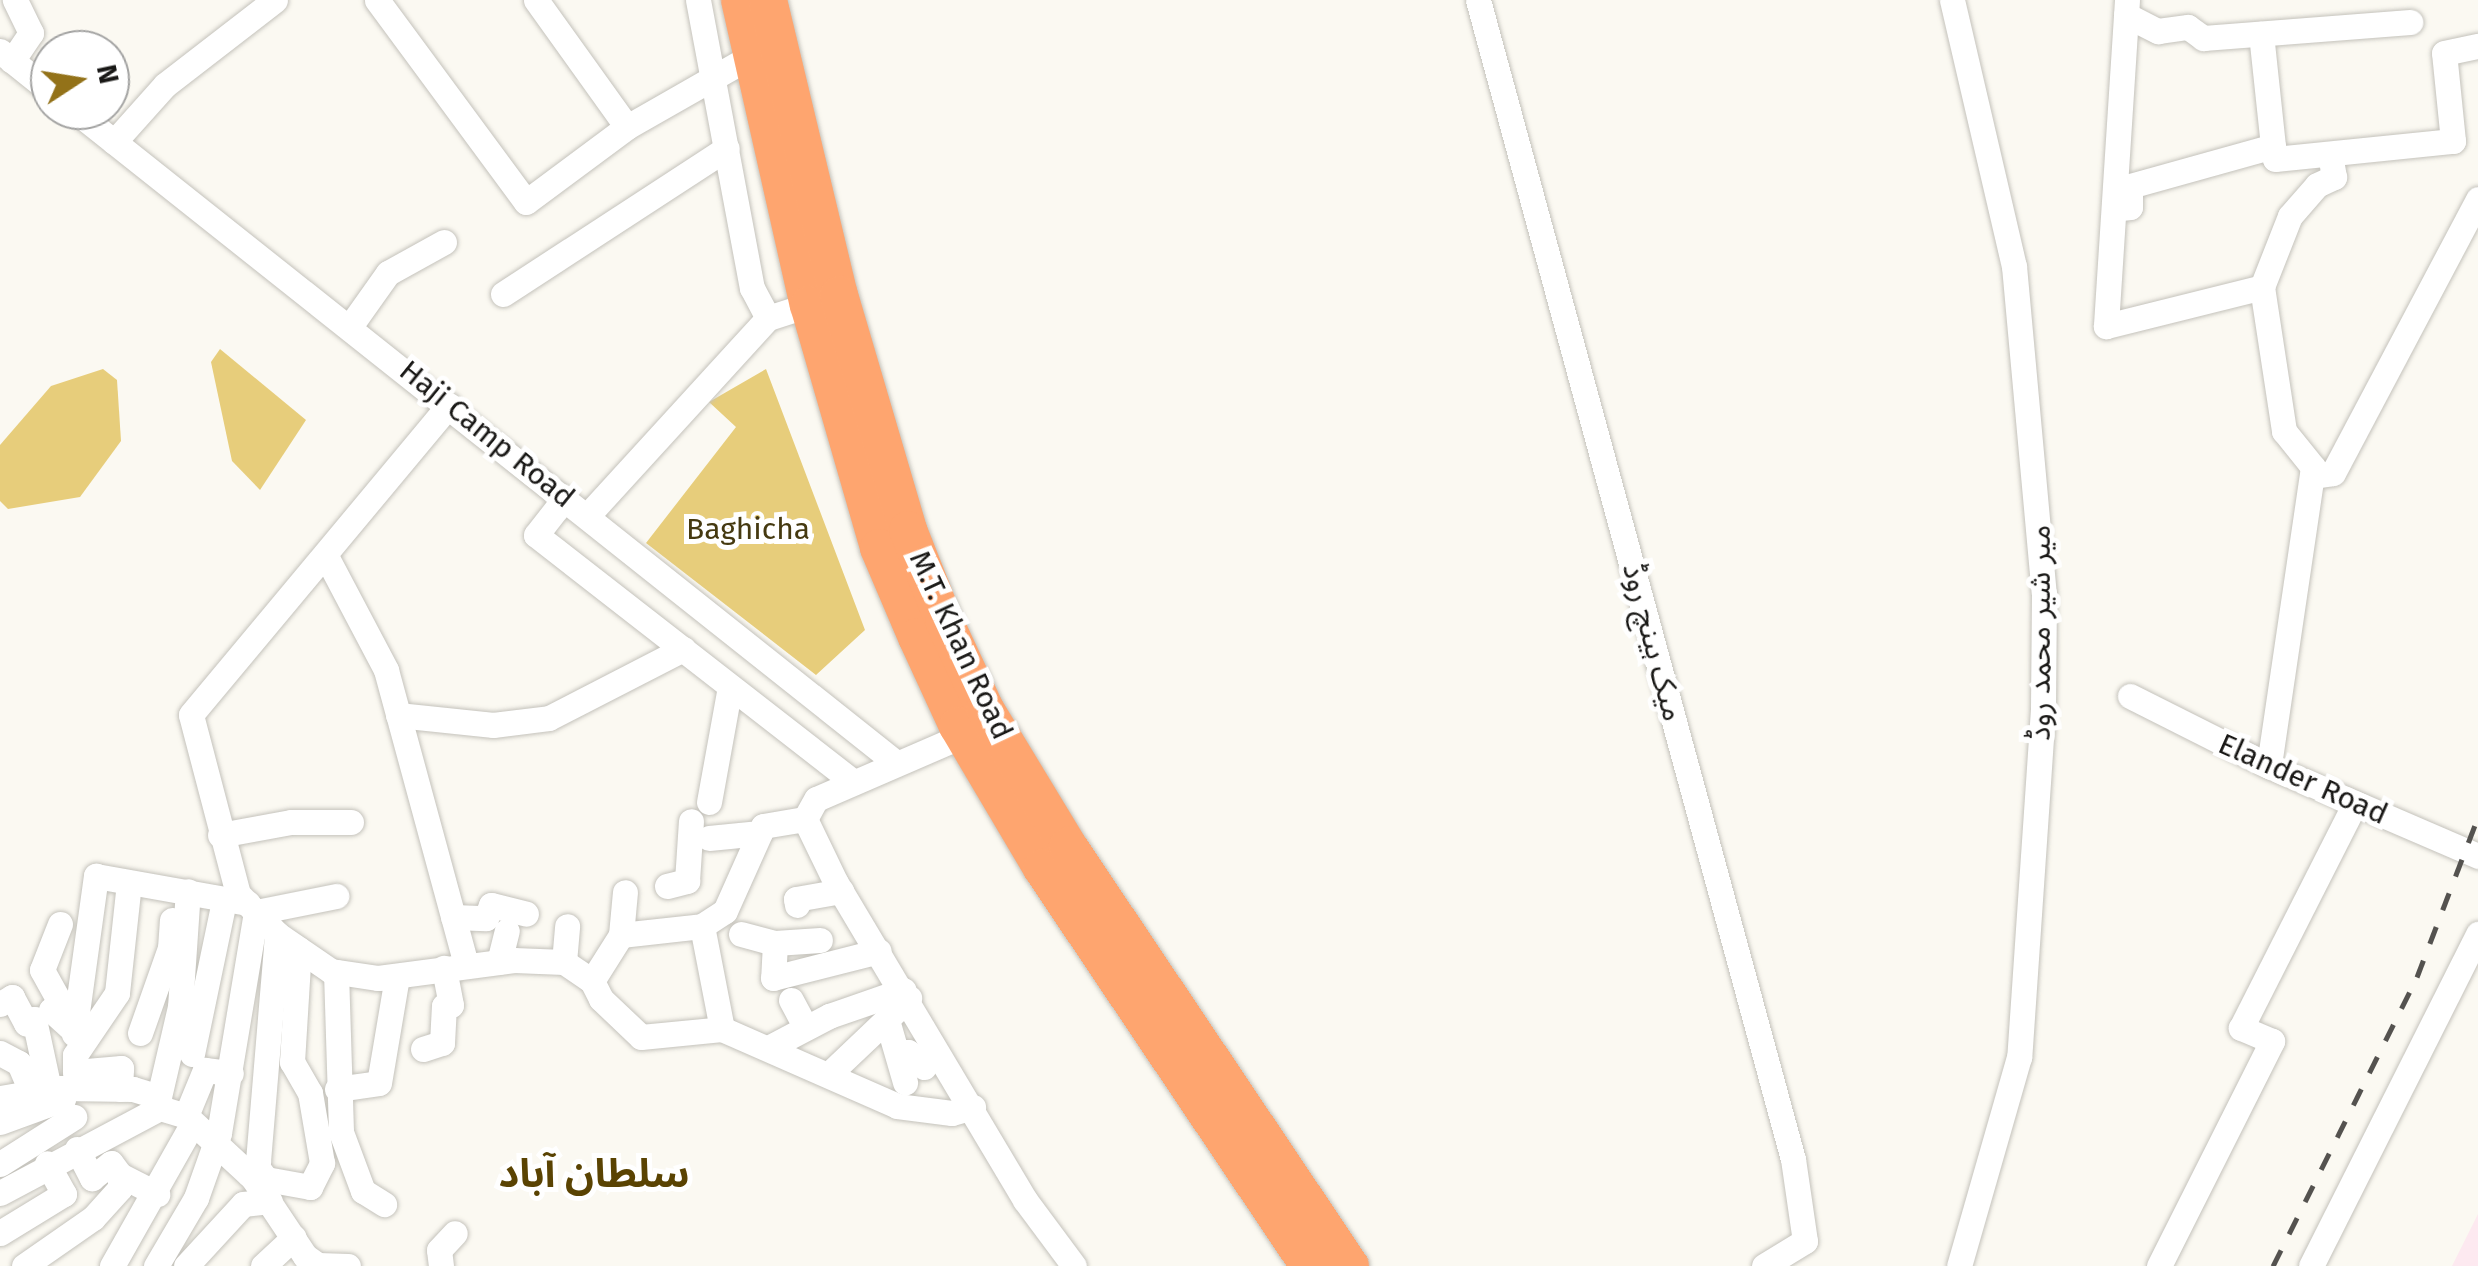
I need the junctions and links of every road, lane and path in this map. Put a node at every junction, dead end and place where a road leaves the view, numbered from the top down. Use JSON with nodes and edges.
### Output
{"nodes":[{"id":1,"x":16,"y":0,"type":"edge"},
{"id":2,"x":274,"y":0,"type":"edge"},
{"id":3,"x":377,"y":0,"type":"edge"},
{"id":4,"x":536,"y":0,"type":"edge"},
{"id":5,"x":698,"y":0,"type":"edge"},
{"id":6,"x":740,"y":0,"type":"edge"},
{"id":7,"x":768,"y":0,"type":"edge"},
{"id":8,"x":1478,"y":0,"type":"edge"},
{"id":9,"x":1952,"y":0,"type":"edge"},
{"id":10,"x":2126,"y":8,"type":"edge"},
{"id":11,"x":2410,"y":22,"type":"dead end"},
{"id":12,"x":2261,"y":34,"type":"junction"},
{"id":13,"x":2478,"y":46,"type":"edge"},
{"id":14,"x":753,"y":55,"type":"junction"},
{"id":15,"x":6,"y":56,"type":"edge"},
{"id":16,"x":30,"y":75,"type":"edge"},
{"id":17,"x":714,"y":77,"type":"junction"},
{"id":18,"x":626,"y":127,"type":"junction"},
{"id":19,"x":99,"y":130,"type":"edge"},
{"id":20,"x":2466,"y":139,"type":"edge"},
{"id":21,"x":114,"y":142,"type":"junction"},
{"id":22,"x":2273,"y":146,"type":"junction"},
{"id":23,"x":727,"y":148,"type":"junction"},
{"id":24,"x":2330,"y":154,"type":"junction"},
{"id":25,"x":2478,"y":199,"type":"edge"},
{"id":26,"x":2114,"y":210,"type":"junction"},
{"id":27,"x":444,"y":242,"type":"dead end"},
{"id":28,"x":2262,"y":288,"type":"junction"},
{"id":29,"x":503,"y":294,"type":"dead end"},
{"id":30,"x":824,"y":300,"type":"junction"},
{"id":31,"x":768,"y":318,"type":"junction"},
{"id":32,"x":351,"y":325,"type":"junction"},
{"id":33,"x":448,"y":405,"type":"junction"},
{"id":34,"x":2312,"y":476,"type":"junction"},
{"id":35,"x":565,"y":498,"type":"junction"},
{"id":36,"x":588,"y":515,"type":"junction"},
{"id":37,"x":326,"y":556,"type":"junction"},
{"id":38,"x":682,"y":649,"type":"junction"},
{"id":39,"x":730,"y":686,"type":"junction"},
{"id":40,"x":2130,"y":696,"type":"dead end"},
{"id":41,"x":398,"y":716,"type":"junction"},
{"id":42,"x":964,"y":735,"type":"junction"},
{"id":43,"x":896,"y":763,"type":"junction"},
{"id":44,"x":2268,"y":766,"type":"junction"},
{"id":45,"x":853,"y":782,"type":"junction"},
{"id":46,"x":709,"y":802,"type":"dead end"},
{"id":47,"x":2355,"y":804,"type":"junction"},
{"id":48,"x":805,"y":819,"type":"junction"},
{"id":49,"x":351,"y":822,"type":"dead end"},
{"id":50,"x":760,"y":833,"type":"junction"},
{"id":51,"x":220,"y":835,"type":"junction"},
{"id":52,"x":2478,"y":856,"type":"edge"},
{"id":53,"x":128,"y":883,"type":"junction"},
{"id":54,"x":667,"y":886,"type":"dead end"},
{"id":55,"x":181,"y":891,"type":"junction"},
{"id":56,"x":841,"y":891,"type":"junction"},
{"id":57,"x":626,"y":892,"type":"dead end"},
{"id":58,"x":336,"y":896,"type":"dead end"},
{"id":59,"x":797,"y":904,"type":"dead end"},
{"id":60,"x":242,"y":906,"type":"junction"},
{"id":61,"x":453,"y":917,"type":"junction"},
{"id":62,"x":60,"y":924,"type":"dead end"},
{"id":63,"x":566,"y":926,"type":"dead end"},
{"id":64,"x":702,"y":926,"type":"junction"},
{"id":65,"x":277,"y":934,"type":"junction"},
{"id":66,"x":741,"y":934,"type":"dead end"},
{"id":67,"x":2478,"y":934,"type":"edge"},
{"id":68,"x":622,"y":935,"type":"junction"},
{"id":69,"x":820,"y":940,"type":"dead end"},
{"id":70,"x":775,"y":942,"type":"junction"},
{"id":71,"x":299,"y":949,"type":"junction"},
{"id":72,"x":879,"y":951,"type":"junction"},
{"id":73,"x":499,"y":962,"type":"junction"},
{"id":74,"x":564,"y":962,"type":"junction"},
{"id":75,"x":455,"y":966,"type":"junction"},
{"id":76,"x":336,"y":972,"type":"junction"},
{"id":77,"x":397,"y":976,"type":"junction"},
{"id":78,"x":592,"y":981,"type":"junction"},
{"id":79,"x":906,"y":994,"type":"junction"},
{"id":80,"x":791,"y":1000,"type":"dead end"},
{"id":81,"x":0,"y":1004,"type":"edge"},
{"id":82,"x":888,"y":1020,"type":"junction"},
{"id":83,"x":805,"y":1026,"type":"junction"},
{"id":84,"x":722,"y":1030,"type":"junction"},
{"id":85,"x":140,"y":1034,"type":"dead end"},
{"id":86,"x":78,"y":1043,"type":"junction"},
{"id":87,"x":770,"y":1046,"type":"junction"},
{"id":88,"x":385,"y":1049,"type":"junction"},
{"id":89,"x":0,"y":1053,"type":"edge"},
{"id":90,"x":192,"y":1054,"type":"dead end"},
{"id":91,"x":44,"y":1059,"type":"junction"},
{"id":92,"x":231,"y":1073,"type":"junction"},
{"id":93,"x":828,"y":1075,"type":"junction"},
{"id":94,"x":915,"y":1075,"type":"dead end"},
{"id":95,"x":120,"y":1089,"type":"junction"},
{"id":96,"x":337,"y":1089,"type":"junction"},
{"id":97,"x":47,"y":1090,"type":"junction"},
{"id":98,"x":0,"y":1098,"type":"edge"},
{"id":99,"x":159,"y":1103,"type":"junction"},
{"id":100,"x":973,"y":1107,"type":"junction"},
{"id":101,"x":74,"y":1117,"type":"dead end"},
{"id":102,"x":190,"y":1119,"type":"junction"},
{"id":103,"x":0,"y":1122,"type":"edge"},
{"id":104,"x":214,"y":1143,"type":"junction"},
{"id":105,"x":77,"y":1150,"type":"junction"},
{"id":106,"x":46,"y":1163,"type":"junction"},
{"id":107,"x":0,"y":1164,"type":"edge"},
{"id":108,"x":252,"y":1170,"type":"junction"},
{"id":109,"x":120,"y":1175,"type":"junction"},
{"id":110,"x":0,"y":1192,"type":"edge"},
{"id":111,"x":157,"y":1194,"type":"junction"},
{"id":112,"x":270,"y":1201,"type":"junction"},
{"id":113,"x":384,"y":1204,"type":"dead end"},
{"id":114,"x":455,"y":1232,"type":"dead end"},
{"id":115,"x":0,"y":1233,"type":"edge"},
{"id":116,"x":294,"y":1236,"type":"junction"},
{"id":117,"x":1805,"y":1240,"type":"junction"},
{"id":118,"x":448,"y":1263,"type":"edge"},
{"id":119,"x":24,"y":1266,"type":"edge"},
{"id":120,"x":112,"y":1266,"type":"edge"},
{"id":121,"x":156,"y":1266,"type":"edge"},
{"id":122,"x":186,"y":1266,"type":"edge"},
{"id":123,"x":262,"y":1266,"type":"edge"},
{"id":124,"x":348,"y":1266,"type":"edge"},
{"id":125,"x":1074,"y":1266,"type":"edge"},
{"id":126,"x":1309,"y":1266,"type":"edge"},
{"id":127,"x":1350,"y":1266,"type":"edge"},
{"id":128,"x":1764,"y":1266,"type":"edge"},
{"id":129,"x":1813,"y":1266,"type":"edge"},
{"id":130,"x":1960,"y":1266,"type":"edge"},
{"id":131,"x":2159,"y":1266,"type":"edge"},
{"id":132,"x":2311,"y":1266,"type":"edge"}],
"edges":[{"from":1,"to":15,"type":"street"},
{"from":2,"to":21,"type":"street"},
{"from":3,"to":18,"type":"street"},
{"from":4,"to":18,"type":"street"},
{"from":5,"to":17,"type":"street"},
{"from":6,"to":14,"type":"highway","name":"M.T. Khan Road"},
{"from":7,"to":30,"type":"highway","name":"M.T. Khan Road"},
{"from":8,"to":117,"type":"street","name":"میک ہینچ روڈ"},
{"from":9,"to":130,"type":"street","name":"میر شیر محمد روڈ"},
{"from":10,"to":12,"type":"street"},
{"from":10,"to":26,"type":"street"},
{"from":11,"to":12,"type":"street"},
{"from":12,"to":22,"type":"street"},
{"from":13,"to":20,"type":"street"},
{"from":14,"to":17,"type":"street"},
{"from":14,"to":30,"type":"highway","name":"M.T. Khan Road"},
{"from":15,"to":16,"type":"street"},
{"from":17,"to":18,"type":"street"},
{"from":17,"to":23,"type":"street"},
{"from":19,"to":21,"type":"street","name":"Haji Camp Road"},
{"from":20,"to":24,"type":"street"},
{"from":21,"to":32,"type":"street","name":"Haji Camp Road"},
{"from":22,"to":24,"type":"street"},
{"from":22,"to":26,"type":"street"},
{"from":23,"to":29,"type":"street"},
{"from":23,"to":31,"type":"street"},
{"from":24,"to":28,"type":"street"},
{"from":25,"to":34,"type":"street"},
{"from":26,"to":28,"type":"street"},
{"from":27,"to":32,"type":"street"},
{"from":28,"to":34,"type":"street"},
{"from":30,"to":31,"type":"street"},
{"from":30,"to":42,"type":"highway","name":"M.T. Khan Road"},
{"from":30,"to":127,"type":"highway","name":"M.T. Khan Road"},
{"from":31,"to":36,"type":"street"},
{"from":32,"to":33,"type":"street","name":"Haji Camp Road"},
{"from":33,"to":35,"type":"street","name":"Haji Camp Road"},
{"from":33,"to":37,"type":"street"},
{"from":34,"to":44,"type":"street"},
{"from":35,"to":36,"type":"street","name":"Haji Camp Road"},
{"from":35,"to":38,"type":"street"},
{"from":36,"to":43,"type":"street","name":"Haji Camp Road"},
{"from":37,"to":41,"type":"street"},
{"from":37,"to":51,"type":"street"},
{"from":38,"to":39,"type":"street"},
{"from":38,"to":41,"type":"street"},
{"from":39,"to":45,"type":"street"},
{"from":39,"to":46,"type":"street"},
{"from":40,"to":44,"type":"street","name":"Elander Road"},
{"from":41,"to":61,"type":"street"},
{"from":42,"to":43,"type":"street"},
{"from":42,"to":126,"type":"highway","name":"M.T. Khan Road"},
{"from":43,"to":45,"type":"street"},
{"from":44,"to":47,"type":"street","name":"Elander Road"},
{"from":45,"to":48,"type":"street"},
{"from":47,"to":52,"type":"street","name":"Elander Road"},
{"from":47,"to":131,"type":"street"},
{"from":48,"to":50,"type":"street"},
{"from":48,"to":56,"type":"street"},
{"from":49,"to":51,"type":"street"},
{"from":50,"to":54,"type":"street"},
{"from":50,"to":64,"type":"street"},
{"from":51,"to":60,"type":"street"},
{"from":53,"to":55,"type":"street"},
{"from":53,"to":86,"type":"street"},
{"from":53,"to":86,"type":"street"},
{"from":55,"to":60,"type":"street"},
{"from":55,"to":85,"type":"street"},
{"from":55,"to":99,"type":"street"},
{"from":56,"to":59,"type":"street"},
{"from":56,"to":72,"type":"street"},
{"from":57,"to":68,"type":"street"},
{"from":58,"to":60,"type":"street"},
{"from":60,"to":65,"type":"street"},
{"from":60,"to":90,"type":"street"},
{"from":60,"to":92,"type":"street"},
{"from":61,"to":73,"type":"street"},
{"from":61,"to":75,"type":"street"},
{"from":62,"to":86,"type":"street"},
{"from":63,"to":74,"type":"street"},
{"from":64,"to":68,"type":"street"},
{"from":64,"to":84,"type":"street"},
{"from":65,"to":71,"type":"street"},
{"from":65,"to":108,"type":"street"},
{"from":66,"to":70,"type":"street"},
{"from":67,"to":132,"type":"street"},
{"from":68,"to":78,"type":"street"},
{"from":69,"to":70,"type":"street"},
{"from":70,"to":72,"type":"street"},
{"from":71,"to":76,"type":"street"},
{"from":71,"to":108,"type":"street"},
{"from":72,"to":79,"type":"street"},
{"from":73,"to":74,"type":"street"},
{"from":73,"to":75,"type":"street"},
{"from":74,"to":78,"type":"street"},
{"from":75,"to":77,"type":"street"},
{"from":75,"to":88,"type":"street"},
{"from":76,"to":77,"type":"street"},
{"from":76,"to":96,"type":"street"},
{"from":77,"to":88,"type":"street"},
{"from":78,"to":84,"type":"street"},
{"from":79,"to":82,"type":"street"},
{"from":79,"to":83,"type":"street"},
{"from":79,"to":100,"type":"street"},
{"from":80,"to":83,"type":"street"},
{"from":81,"to":91,"type":"street"},
{"from":82,"to":93,"type":"street"},
{"from":82,"to":94,"type":"street"},
{"from":83,"to":87,"type":"street"},
{"from":84,"to":87,"type":"street"},
{"from":86,"to":91,"type":"street"},
{"from":86,"to":95,"type":"street"},
{"from":87,"to":93,"type":"street"},
{"from":88,"to":96,"type":"street"},
{"from":89,"to":97,"type":"street"},
{"from":91,"to":97,"type":"street"},
{"from":92,"to":102,"type":"street"},
{"from":92,"to":104,"type":"street"},
{"from":93,"to":100,"type":"street"},
{"from":95,"to":97,"type":"street"},
{"from":95,"to":99,"type":"street"},
{"from":96,"to":113,"type":"street"},
{"from":97,"to":98,"type":"street"},
{"from":97,"to":103,"type":"street"},
{"from":99,"to":102,"type":"street"},
{"from":99,"to":105,"type":"street"},
{"from":100,"to":125,"type":"street"},
{"from":101,"to":107,"type":"street"},
{"from":102,"to":104,"type":"street"},
{"from":102,"to":111,"type":"street"},
{"from":104,"to":108,"type":"street"},
{"from":104,"to":121,"type":"street"},
{"from":105,"to":106,"type":"street"},
{"from":105,"to":109,"type":"street"},
{"from":106,"to":110,"type":"street"},
{"from":106,"to":115,"type":"street"},
{"from":108,"to":112,"type":"street"},
{"from":109,"to":111,"type":"street"},
{"from":109,"to":119,"type":"street"},
{"from":111,"to":120,"type":"street"},
{"from":112,"to":116,"type":"street"},
{"from":112,"to":122,"type":"street"},
{"from":114,"to":118,"type":"street"},
{"from":116,"to":123,"type":"street"},
{"from":116,"to":124,"type":"street"},
{"from":117,"to":128,"type":"street"},
{"from":117,"to":129,"type":"street"}]}
